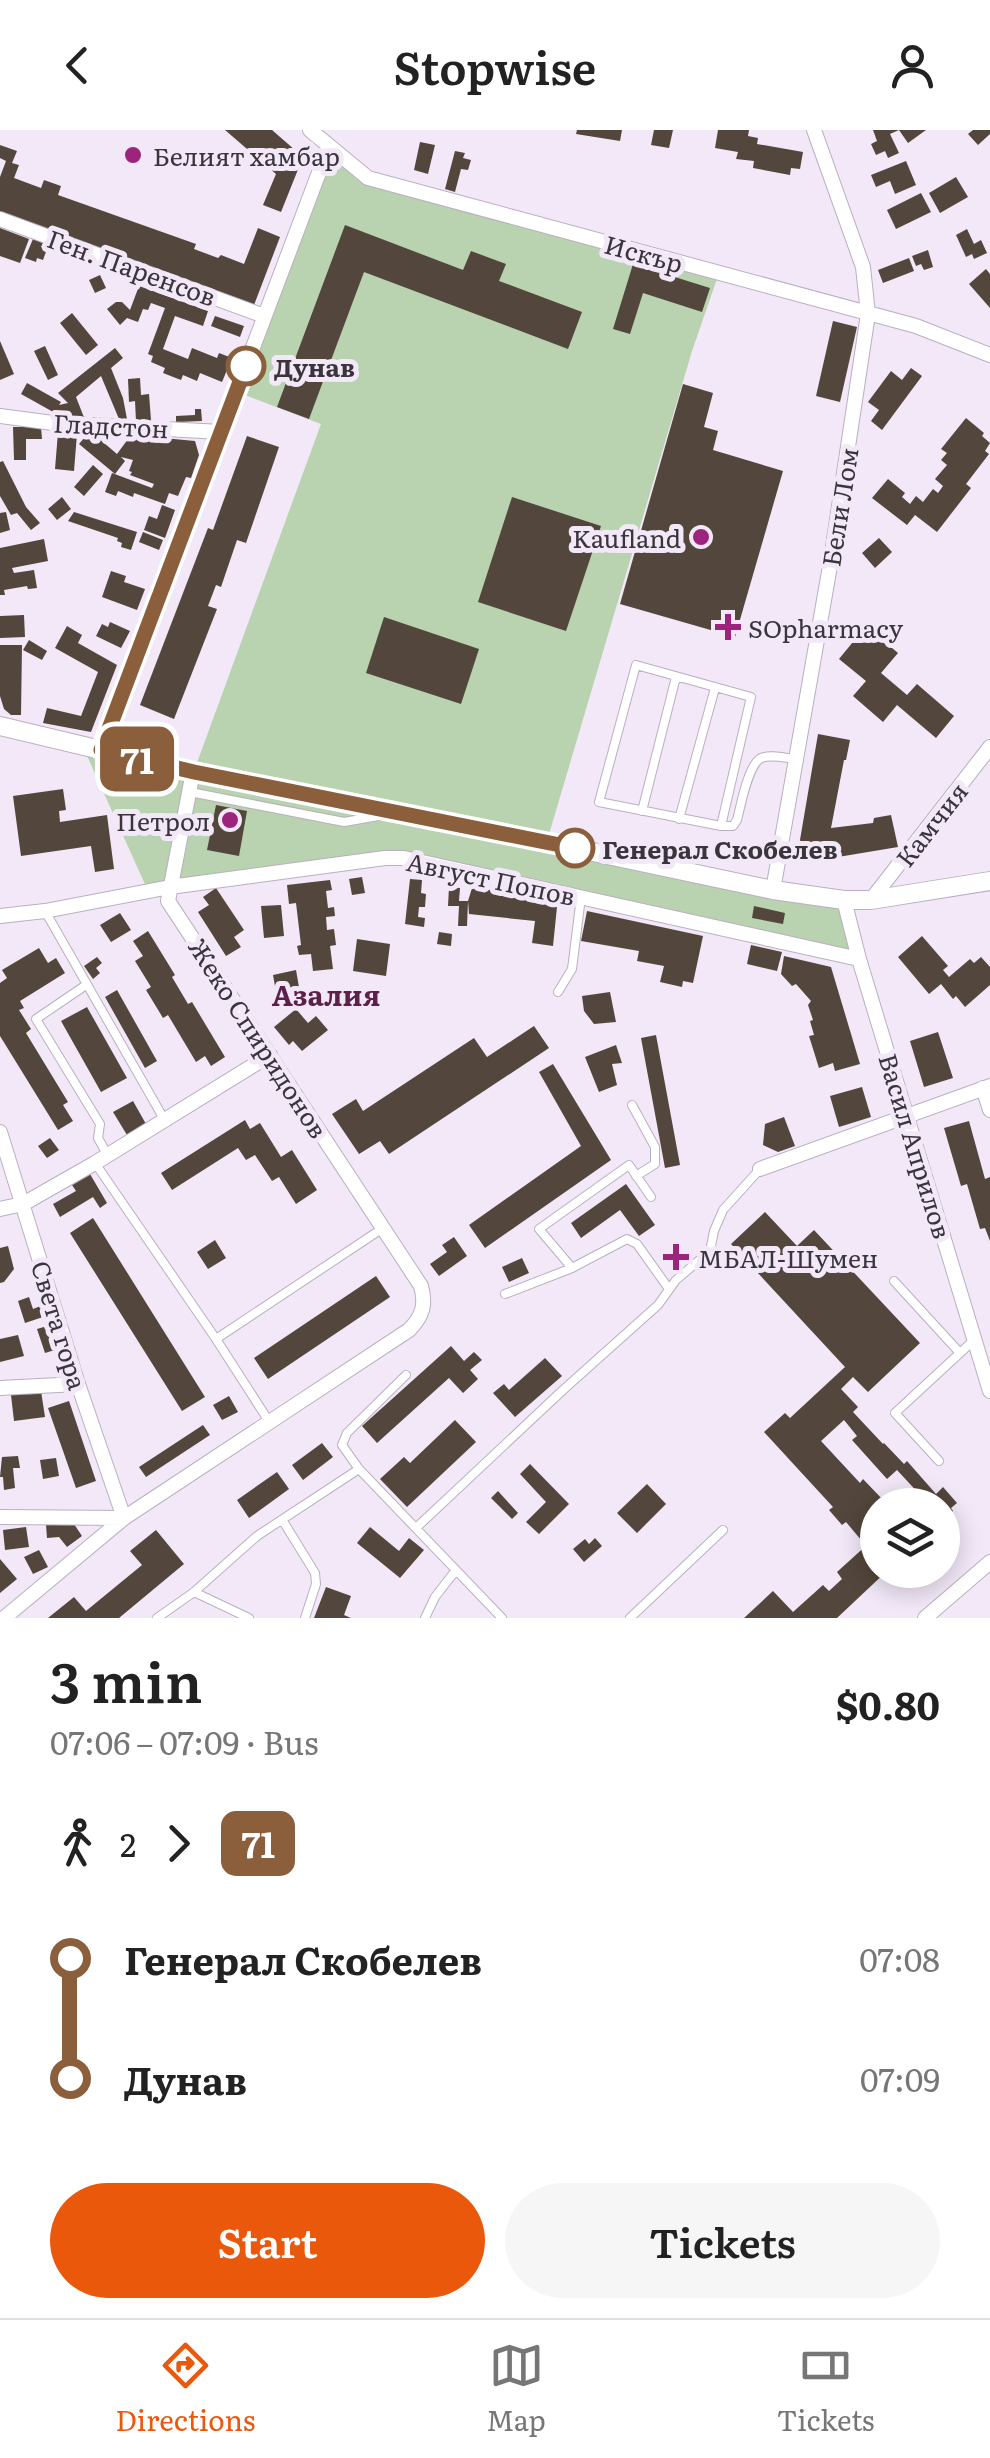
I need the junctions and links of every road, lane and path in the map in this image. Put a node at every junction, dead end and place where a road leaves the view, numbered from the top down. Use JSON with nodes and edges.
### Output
{"nodes":[{"id":1,"x":310,"y":130,"type":"edge"},
{"id":2,"x":814,"y":130,"type":"edge"},
{"id":3,"x":329,"y":146,"type":"junction"},
{"id":4,"x":0,"y":218,"type":"edge"},
{"id":5,"x":868,"y":314,"type":"junction"},
{"id":6,"x":264,"y":316,"type":"junction"},
{"id":7,"x":990,"y":355,"type":"edge"},
{"id":8,"x":0,"y":416,"type":"edge"},
{"id":9,"x":222,"y":432,"type":"junction"},
{"id":10,"x":676,"y":676,"type":"junction"},
{"id":11,"x":714,"y":688,"type":"junction"},
{"id":12,"x":0,"y":726,"type":"edge"},
{"id":13,"x":990,"y":748,"type":"edge"},
{"id":14,"x":101,"y":750,"type":"junction"},
{"id":15,"x":795,"y":759,"type":"junction"},
{"id":16,"x":194,"y":772,"type":"junction"},
{"id":17,"x":190,"y":792,"type":"junction"},
{"id":18,"x":642,"y":811,"type":"junction"},
{"id":19,"x":398,"y":812,"type":"junction"},
{"id":20,"x":680,"y":818,"type":"junction"},
{"id":21,"x":721,"y":826,"type":"junction"},
{"id":22,"x":990,"y":881,"type":"edge"},
{"id":23,"x":170,"y":888,"type":"junction"},
{"id":24,"x":773,"y":890,"type":"junction"},
{"id":25,"x":580,"y":897,"type":"junction"},
{"id":26,"x":844,"y":900,"type":"junction"},
{"id":27,"x":872,"y":900,"type":"junction"},
{"id":28,"x":46,"y":911,"type":"junction"},
{"id":29,"x":0,"y":916,"type":"edge"},
{"id":30,"x":859,"y":960,"type":"junction"},
{"id":31,"x":86,"y":985,"type":"junction"},
{"id":32,"x":558,"y":992,"type":"dead end"},
{"id":33,"x":270,"y":1055,"type":"junction"},
{"id":34,"x":986,"y":1087,"type":"edge"},
{"id":35,"x":632,"y":1105,"type":"dead end"},
{"id":36,"x":990,"y":1110,"type":"edge"},
{"id":37,"x":908,"y":1115,"type":"junction"},
{"id":38,"x":164,"y":1119,"type":"junction"},
{"id":39,"x":0,"y":1132,"type":"edge"},
{"id":40,"x":101,"y":1159,"type":"junction"},
{"id":41,"x":760,"y":1169,"type":"joint"},
{"id":42,"x":636,"y":1176,"type":"junction"},
{"id":43,"x":651,"y":1197,"type":"dead end"},
{"id":44,"x":23,"y":1204,"type":"junction"},
{"id":45,"x":0,"y":1208,"type":"edge"},
{"id":46,"x":384,"y":1228,"type":"junction"},
{"id":47,"x":572,"y":1268,"type":"junction"},
{"id":48,"x":894,"y":1281,"type":"dead end"},
{"id":49,"x":669,"y":1289,"type":"junction"},
{"id":50,"x":505,"y":1294,"type":"dead end"},
{"id":51,"x":216,"y":1339,"type":"junction"},
{"id":52,"x":974,"y":1340,"type":"junction"},
{"id":53,"x":960,"y":1353,"type":"junction"},
{"id":54,"x":406,"y":1375,"type":"dead end"},
{"id":55,"x":78,"y":1384,"type":"junction"},
{"id":56,"x":0,"y":1388,"type":"edge"},
{"id":57,"x":990,"y":1391,"type":"edge"},
{"id":58,"x":270,"y":1423,"type":"junction"},
{"id":59,"x":939,"y":1462,"type":"dead end"},
{"id":60,"x":360,"y":1470,"type":"junction"},
{"id":61,"x":0,"y":1517,"type":"edge"},
{"id":62,"x":124,"y":1518,"type":"junction"},
{"id":63,"x":283,"y":1521,"type":"junction"},
{"id":64,"x":416,"y":1528,"type":"junction"},
{"id":65,"x":723,"y":1530,"type":"dead end"},
{"id":66,"x":990,"y":1562,"type":"edge"},
{"id":67,"x":456,"y":1570,"type":"junction"},
{"id":68,"x":194,"y":1592,"type":"junction"},
{"id":69,"x":4,"y":1618,"type":"edge"},
{"id":70,"x":156,"y":1618,"type":"edge"},
{"id":71,"x":250,"y":1618,"type":"edge"},
{"id":72,"x":305,"y":1618,"type":"edge"},
{"id":73,"x":425,"y":1618,"type":"edge"},
{"id":74,"x":502,"y":1618,"type":"edge"},
{"id":75,"x":630,"y":1618,"type":"edge"},
{"id":76,"x":925,"y":1618,"type":"edge"}],
"edges":[{"from":1,"to":3,"type":"street","name":"Искър"},
{"from":2,"to":5,"type":"street","name":"Бели Лом"},
{"from":3,"to":5,"type":"street","name":"Искър"},
{"from":3,"to":6,"type":"street"},
{"from":4,"to":6,"type":"street","name":"Ген. Паренсов"},
{"from":5,"to":7,"type":"street","name":"Искър"},
{"from":5,"to":15,"type":"street","name":"Бели Лом"},
{"from":6,"to":9,"type":"street"},
{"from":8,"to":9,"type":"street","name":"Гладстон"},
{"from":9,"to":14,"type":"street"},
{"from":10,"to":11,"type":"lane"},
{"from":10,"to":18,"type":"lane"},
{"from":10,"to":18,"type":"lane"},
{"from":11,"to":20,"type":"lane"},
{"from":11,"to":21,"type":"lane"},
{"from":12,"to":14,"type":"street"},
{"from":13,"to":27,"type":"street","name":"Камчия"},
{"from":14,"to":16,"type":"street"},
{"from":15,"to":21,"type":"lane"},
{"from":15,"to":24,"type":"street","name":"Бели Лом"},
{"from":16,"to":17,"type":"street"},
{"from":16,"to":19,"type":"street"},
{"from":17,"to":19,"type":"lane"},
{"from":17,"to":23,"type":"street"},
{"from":18,"to":20,"type":"lane"},
{"from":19,"to":24,"type":"street"},
{"from":20,"to":21,"type":"lane"},
{"from":22,"to":27,"type":"street"},
{"from":23,"to":25,"type":"street","name":"Август Попов"},
{"from":23,"to":28,"type":"street","name":"Август Попов"},
{"from":23,"to":33,"type":"street","name":"Жеко Спиридонов"},
{"from":24,"to":26,"type":"street"},
{"from":25,"to":30,"type":"street","name":"Август Попов"},
{"from":25,"to":32,"type":"lane"},
{"from":26,"to":27,"type":"street"},
{"from":26,"to":30,"type":"street","name":"Васил Априлов"},
{"from":28,"to":29,"type":"street","name":"Август Попов"},
{"from":28,"to":31,"type":"lane"},
{"from":30,"to":37,"type":"street","name":"Васил Априлов"},
{"from":31,"to":38,"type":"lane"},
{"from":31,"to":40,"type":"lane"},
{"from":33,"to":38,"type":"street"},
{"from":33,"to":46,"type":"street","name":"Жеко Спиридонов"},
{"from":34,"to":36,"type":"street"},
{"from":34,"to":37,"type":"street"},
{"from":35,"to":42,"type":"lane"},
{"from":37,"to":41,"type":"street"},
{"from":37,"to":52,"type":"street","name":"Васил Априлов"},
{"from":38,"to":40,"type":"street"},
{"from":39,"to":44,"type":"street","name":"Света гора"},
{"from":40,"to":44,"type":"street"},
{"from":40,"to":51,"type":"lane"},
{"from":41,"to":49,"type":"lane"},
{"from":42,"to":43,"type":"lane"},
{"from":42,"to":47,"type":"lane"},
{"from":44,"to":45,"type":"street"},
{"from":44,"to":55,"type":"street","name":"Света гора"},
{"from":46,"to":51,"type":"lane"},
{"from":46,"to":58,"type":"street","name":"Жеко Спиридонов"},
{"from":47,"to":49,"type":"lane"},
{"from":47,"to":50,"type":"lane"},
{"from":48,"to":53,"type":"lane"},
{"from":49,"to":64,"type":"lane"},
{"from":51,"to":58,"type":"lane"},
{"from":52,"to":53,"type":"lane"},
{"from":52,"to":57,"type":"street","name":"Васил Априлов"},
{"from":53,"to":59,"type":"lane"},
{"from":54,"to":60,"type":"lane"},
{"from":55,"to":56,"type":"street"},
{"from":55,"to":62,"type":"street","name":"Света гора"},
{"from":58,"to":62,"type":"street"},
{"from":60,"to":63,"type":"lane"},
{"from":60,"to":64,"type":"lane"},
{"from":61,"to":62,"type":"street"},
{"from":62,"to":69,"type":"street"},
{"from":63,"to":68,"type":"lane"},
{"from":63,"to":72,"type":"lane"},
{"from":64,"to":67,"type":"lane"},
{"from":65,"to":75,"type":"lane"},
{"from":66,"to":76,"type":"street"},
{"from":67,"to":73,"type":"lane"},
{"from":67,"to":74,"type":"lane"},
{"from":68,"to":70,"type":"lane"},
{"from":68,"to":71,"type":"lane"}]}
